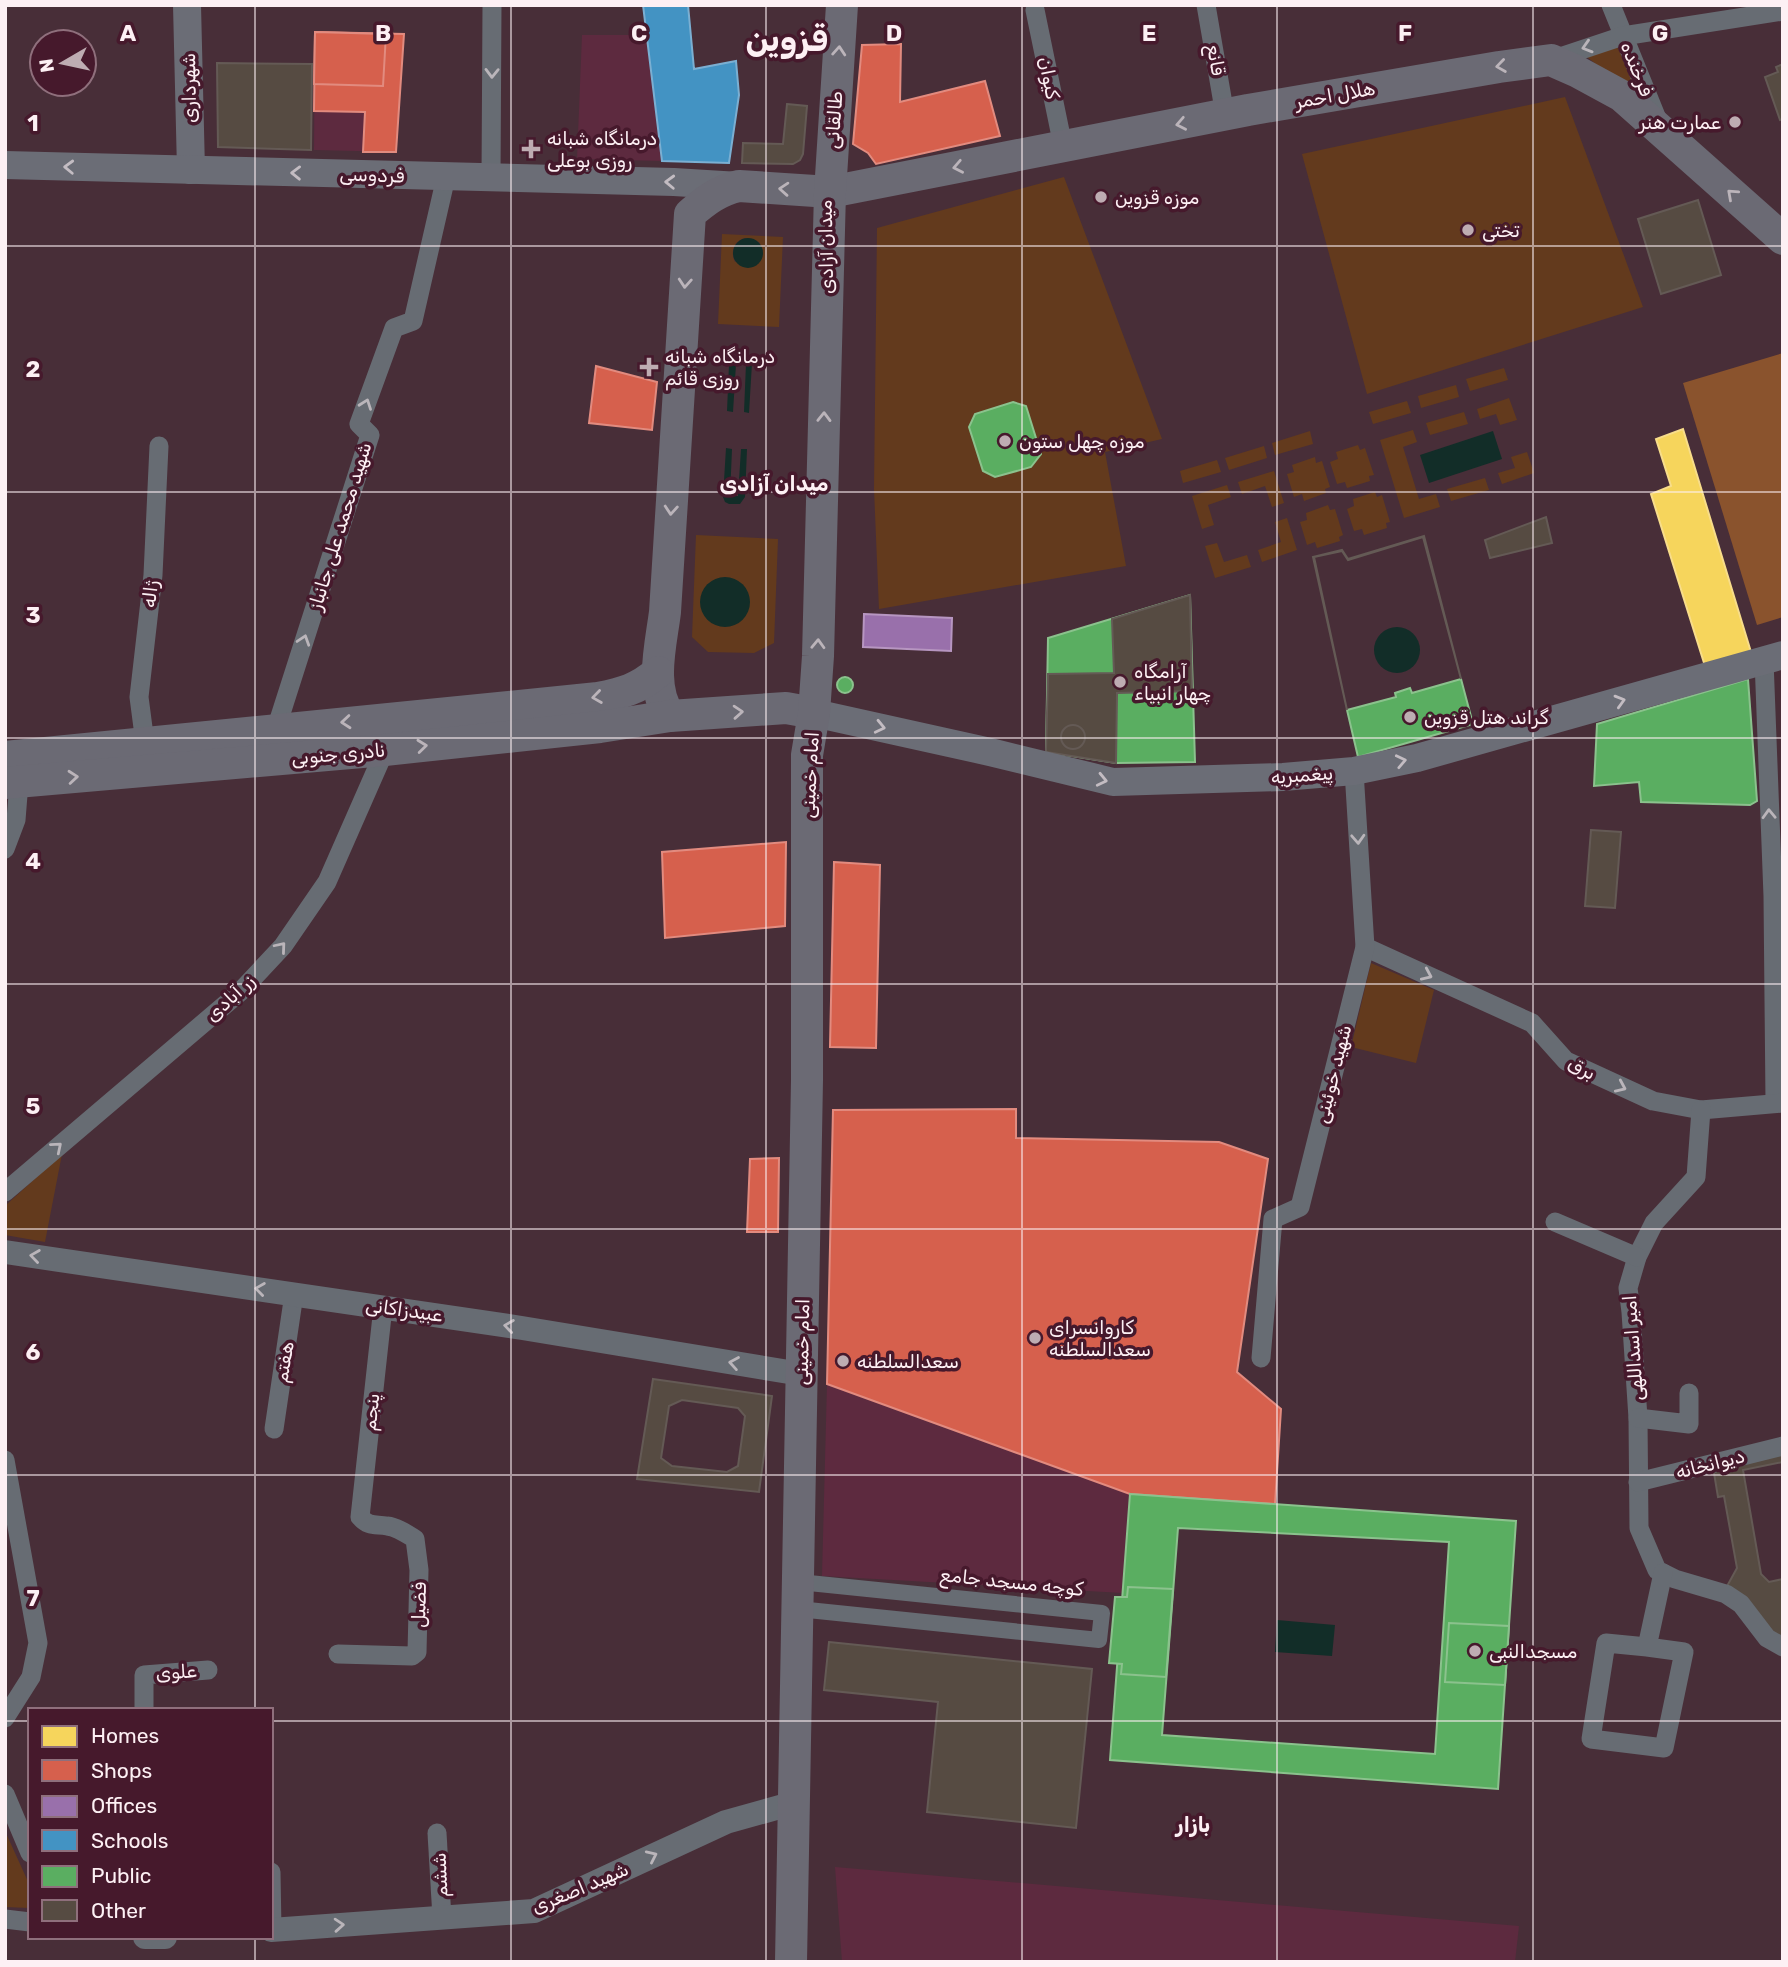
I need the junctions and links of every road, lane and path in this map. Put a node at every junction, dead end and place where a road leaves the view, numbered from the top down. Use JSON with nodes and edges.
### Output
{"nodes":[{"id":1,"x":187,"y":5,"type":"edge"},
{"id":2,"x":492,"y":5,"type":"edge"},
{"id":3,"x":842,"y":5,"type":"edge"},
{"id":4,"x":1206,"y":5,"type":"edge"},
{"id":5,"x":1611,"y":5,"type":"edge"},
{"id":6,"x":1035,"y":10,"type":"dead end"},
{"id":7,"x":1783,"y":11,"type":"edge"},
{"id":8,"x":1623,"y":36,"type":"junction"},
{"id":9,"x":1551,"y":60,"type":"junction"},
{"id":10,"x":1225,"y":115,"type":"junction"},
{"id":11,"x":1662,"y":132,"type":"junction"},
{"id":12,"x":1063,"y":146,"type":"junction"},
{"id":13,"x":5,"y":164,"type":"edge"},
{"id":14,"x":191,"y":170,"type":"junction"},
{"id":15,"x":446,"y":177,"type":"junction"},
{"id":16,"x":491,"y":177,"type":"junction"},
{"id":17,"x":739,"y":186,"type":"junction"},
{"id":18,"x":830,"y":192,"type":"junction"},
{"id":19,"x":1783,"y":239,"type":"edge"},
{"id":20,"x":159,"y":446,"type":"dead end"},
{"id":21,"x":1773,"y":657,"type":"edge"},
{"id":22,"x":648,"y":679,"type":"junction"},
{"id":23,"x":814,"y":713,"type":"junction"},
{"id":24,"x":659,"y":718,"type":"junction"},
{"id":25,"x":276,"y":729,"type":"junction"},
{"id":26,"x":145,"y":743,"type":"junction"},
{"id":27,"x":384,"y":750,"type":"junction"},
{"id":28,"x":1354,"y":771,"type":"junction"},
{"id":29,"x":10,"y":774,"type":"edge"},
{"id":30,"x":5,"y":849,"type":"edge"},
{"id":31,"x":1365,"y":947,"type":"junction"},
{"id":32,"x":1779,"y":1103,"type":"edge"},
{"id":33,"x":1701,"y":1110,"type":"junction"},
{"id":34,"x":5,"y":1192,"type":"edge"},
{"id":35,"x":1555,"y":1222,"type":"dead end"},
{"id":36,"x":5,"y":1252,"type":"edge"},
{"id":37,"x":1637,"y":1256,"type":"junction"},
{"id":38,"x":294,"y":1294,"type":"junction"},
{"id":39,"x":383,"y":1307,"type":"junction"},
{"id":40,"x":1261,"y":1358,"type":"dead end"},
{"id":41,"x":801,"y":1374,"type":"junction"},
{"id":42,"x":1689,"y":1393,"type":"dead end"},
{"id":43,"x":1638,"y":1418,"type":"junction"},
{"id":44,"x":274,"y":1429,"type":"dead end"},
{"id":45,"x":1783,"y":1446,"type":"edge"},
{"id":46,"x":5,"y":1460,"type":"edge"},
{"id":47,"x":1638,"y":1482,"type":"junction"},
{"id":48,"x":360,"y":1517,"type":"joint"},
{"id":49,"x":1663,"y":1573,"type":"junction"},
{"id":50,"x":808,"y":1597,"type":"junction"},
{"id":51,"x":1647,"y":1647,"type":"junction"},
{"id":52,"x":1783,"y":1647,"type":"edge"},
{"id":53,"x":338,"y":1654,"type":"dead end"},
{"id":54,"x":208,"y":1670,"type":"dead end"},
{"id":55,"x":144,"y":1708,"type":"edge"},
{"id":56,"x":5,"y":1718,"type":"edge"},
{"id":57,"x":5,"y":1794,"type":"edge"},
{"id":58,"x":794,"y":1803,"type":"junction"},
{"id":59,"x":23,"y":1818,"type":"edge"},
{"id":60,"x":438,"y":1833,"type":"dead end"},
{"id":61,"x":28,"y":1843,"type":"edge"},
{"id":62,"x":442,"y":1917,"type":"junction"},
{"id":63,"x":5,"y":1919,"type":"edge"},
{"id":64,"x":28,"y":1922,"type":"edge"},
{"id":65,"x":273,"y":1930,"type":"edge"},
{"id":66,"x":791,"y":1962,"type":"edge"},
{"id":67,"x":802,"y":1962,"type":"edge"}],
"edges":[{"from":1,"to":14,"type":"main road","name":"شهرداری"},
{"from":2,"to":16,"type":"street","one_way":true},
{"from":18,"to":3,"type":"main road","name":"طالقانی","one_way":true},
{"from":4,"to":10,"type":"street","name":"قانع"},
{"from":5,"to":8,"type":"street","name":"فرخنده"},
{"from":6,"to":12,"type":"street","name":"کیوان"},
{"from":7,"to":8,"type":"street"},
{"from":8,"to":9,"type":"street","one_way":true},
{"from":8,"to":11,"type":"street","name":"فرخنده"},
{"from":9,"to":10,"type":"main road","name":"هلال احمر","one_way":true},
{"from":9,"to":11,"type":"main road"},
{"from":10,"to":12,"type":"main road","name":"هلال احمر","one_way":true},
{"from":19,"to":11,"type":"main road","one_way":true},
{"from":12,"to":18,"type":"main road","name":"هلال احمر","one_way":true},
{"from":14,"to":13,"type":"main road","name":"فردوسی","one_way":true},
{"from":15,"to":14,"type":"main road","name":"فردوسی","one_way":true},
{"from":15,"to":16,"type":"main road","name":"فردوسی"},
{"from":25,"to":15,"type":"street","name":"شهید محمد علی جانباز","one_way":true},
{"from":17,"to":16,"type":"main road","name":"فردوسی","one_way":true},
{"from":18,"to":17,"type":"main road","name":"میدان آزادی","one_way":true},
{"from":17,"to":22,"type":"main road","name":"میدان آزادی","one_way":true},
{"from":23,"to":18,"type":"main road","name":"میدان آزادی","one_way":true},
{"from":20,"to":26,"type":"street","name":"ژاله"},
{"from":28,"to":21,"type":"main road","name":"پیغمبریه","one_way":true},
{"from":32,"to":21,"type":"street","one_way":true},
{"from":22,"to":24,"type":"main road","name":"میدان آزادی"},
{"from":22,"to":25,"type":"main road","name":"نادری جنوبی","one_way":true},
{"from":24,"to":23,"type":"main road","one_way":true},
{"from":23,"to":28,"type":"main road","name":"پیغمبریه","one_way":true},
{"from":23,"to":41,"type":"main road","name":"امام خمینی"},
{"from":23,"to":50,"type":"main road","name":"امام خمینی"},
{"from":27,"to":24,"type":"main road","name":"نادری جنوبی","one_way":true},
{"from":25,"to":26,"type":"main road","name":"نادری جنوبی"},
{"from":26,"to":29,"type":"main road","name":"نادری جنوبی"},
{"from":29,"to":27,"type":"main road","name":"نادری جنوبی","one_way":true},
{"from":34,"to":27,"type":"street","name":"زر آبادی","one_way":true},
{"from":28,"to":31,"type":"street","name":"شهید خوئینی","one_way":true},
{"from":29,"to":30,"type":"street"},
{"from":31,"to":33,"type":"street","name":"برق","one_way":true},
{"from":31,"to":40,"type":"street","name":"شهید خوئینی"},
{"from":32,"to":33,"type":"street","name":"برق"},
{"from":33,"to":37,"type":"street","name":"امیر اسداللهی"},
{"from":35,"to":37,"type":"street"},
{"from":38,"to":36,"type":"street","name":"عبیدزاکانی","one_way":true},
{"from":37,"to":43,"type":"street","name":"امیر اسداللهی"},
{"from":38,"to":39,"type":"street","name":"عبیدزاکانی"},
{"from":38,"to":44,"type":"street","name":"هفتم"},
{"from":41,"to":39,"type":"street","name":"عبیدزاکانی","one_way":true},
{"from":39,"to":48,"type":"street","name":"پنجم"},
{"from":41,"to":58,"type":"main road","name":"امام خمینی"},
{"from":42,"to":43,"type":"street"},
{"from":43,"to":47,"type":"street","name":"امیر اسداللهی"},
{"from":45,"to":47,"type":"street","name":"دیوانخانه"},
{"from":46,"to":56,"type":"street"},
{"from":47,"to":49,"type":"street","name":"امیر اسداللهی"},
{"from":48,"to":53,"type":"street","name":"فضیل"},
{"from":49,"to":51,"type":"street"},
{"from":49,"to":52,"type":"street"},
{"from":50,"to":50,"type":"street","name":"کوچه مسجد جامع"},
{"from":50,"to":67,"type":"main road","name":"امام خمینی"},
{"from":51,"to":51,"type":"street"},
{"from":54,"to":55,"type":"street","name":"علوی"},
{"from":57,"to":59,"type":"street"},
{"from":62,"to":58,"type":"street","name":"شهید اصغری","one_way":true},
{"from":58,"to":66,"type":"main road","name":"امام خمینی"},
{"from":59,"to":61,"type":"street"},
{"from":60,"to":62,"type":"street","name":"ششم"},
{"from":65,"to":62,"type":"street","name":"شهید اصغری","one_way":true},
{"from":63,"to":64,"type":"street"}]}
